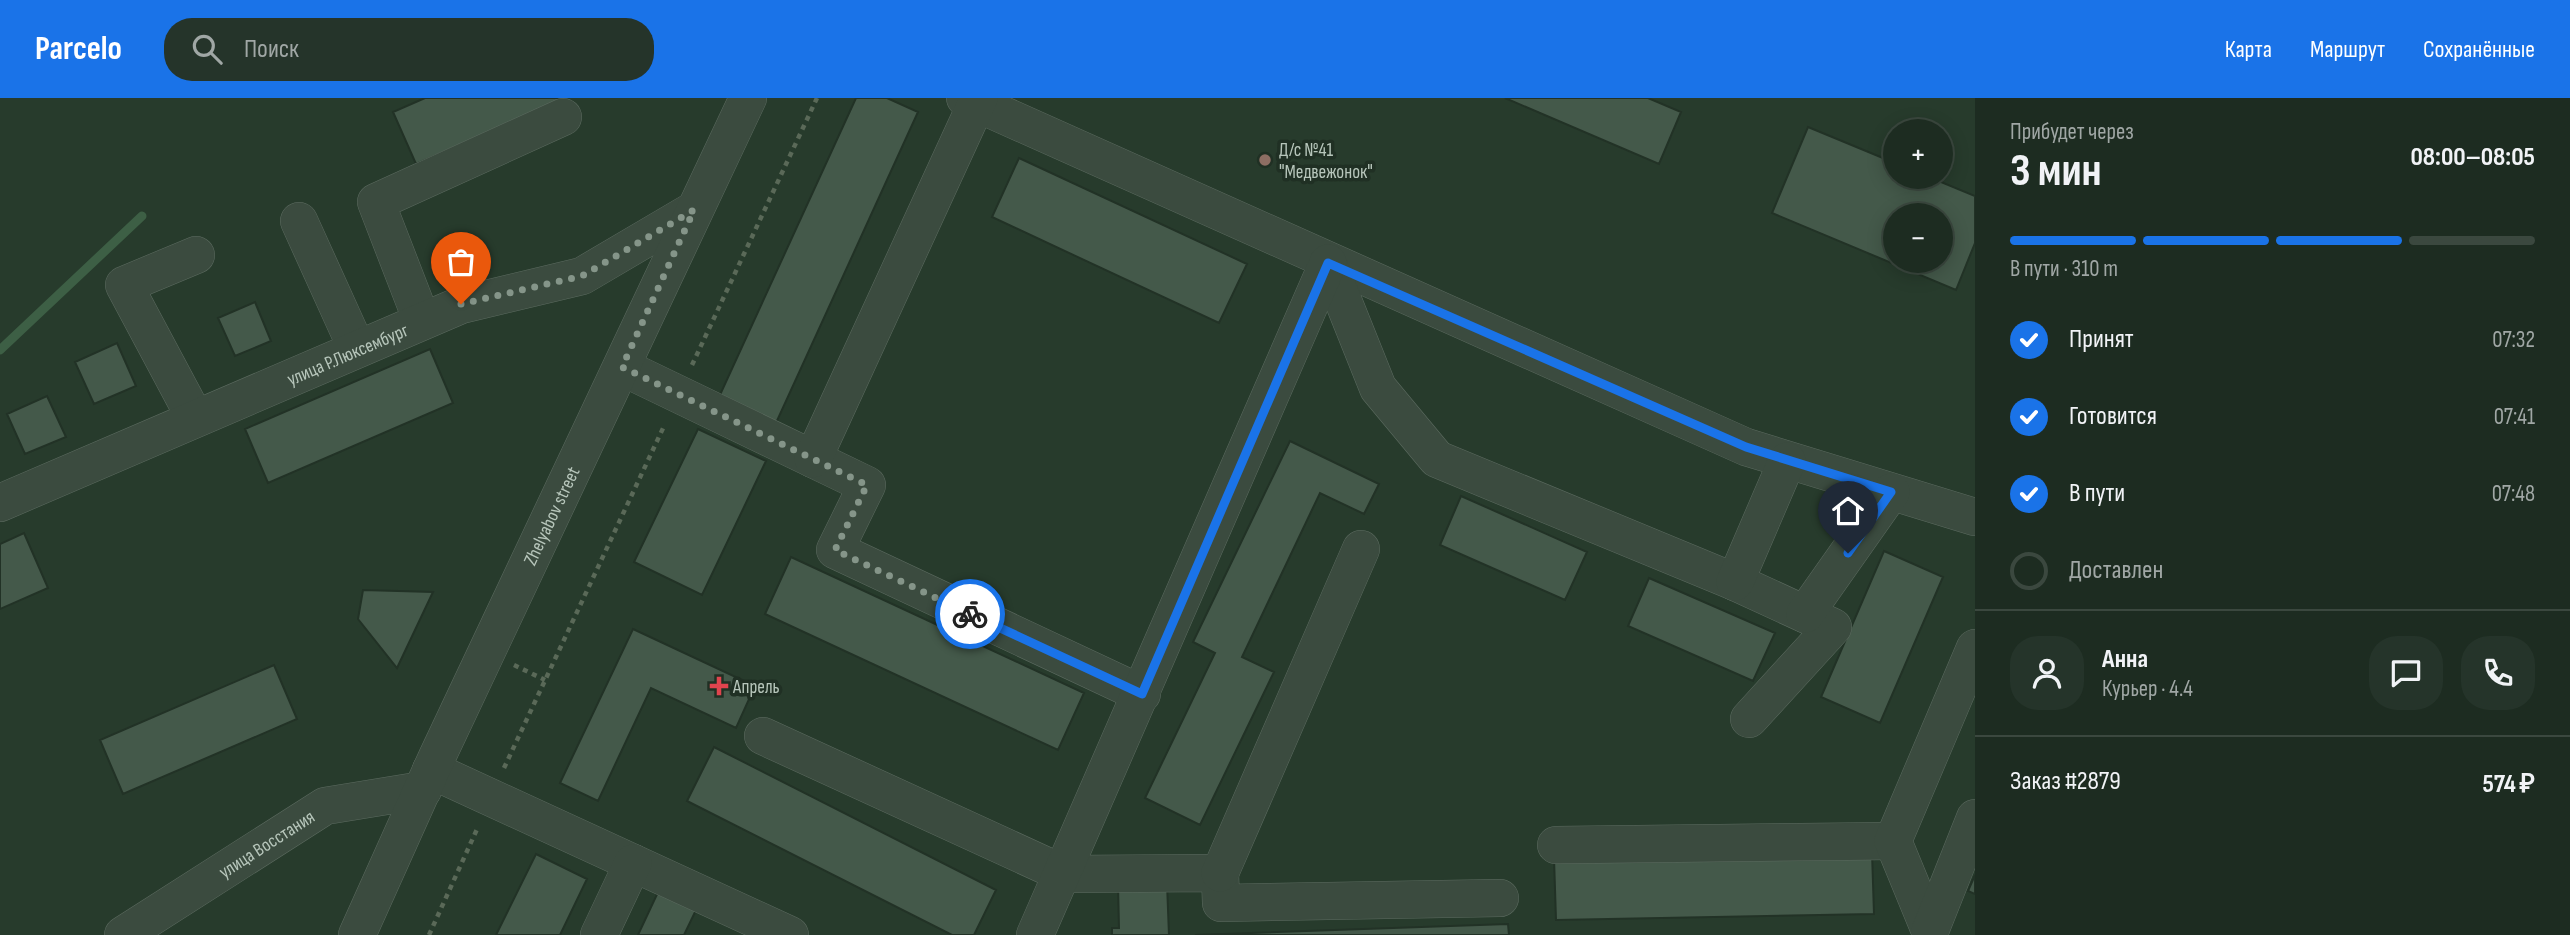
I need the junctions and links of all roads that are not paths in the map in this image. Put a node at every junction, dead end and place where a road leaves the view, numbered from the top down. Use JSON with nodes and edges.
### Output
{"nodes":[{"id":1,"x":748,"y":98,"type":"edge"},
{"id":2,"x":973,"y":100,"type":"edge"},
{"id":3,"x":563,"y":117,"type":"dead end"},
{"id":4,"x":694,"y":210,"type":"junction"},
{"id":5,"x":299,"y":221,"type":"dead end"},
{"id":6,"x":197,"y":255,"type":"dead end"},
{"id":7,"x":1328,"y":263,"type":"junction"},
{"id":8,"x":422,"y":321,"type":"junction"},
{"id":9,"x":357,"y":349,"type":"junction"},
{"id":10,"x":622,"y":367,"type":"junction"},
{"id":11,"x":195,"y":418,"type":"junction"},
{"id":12,"x":813,"y":459,"type":"junction"},
{"id":13,"x":1787,"y":461,"type":"junction"},
{"id":14,"x":1891,"y":492,"type":"junction"},
{"id":15,"x":0,"y":503,"type":"edge"},
{"id":16,"x":1975,"y":517,"type":"edge"},
{"id":17,"x":1362,"y":549,"type":"dead end"},
{"id":18,"x":1735,"y":582,"type":"junction"},
{"id":19,"x":1805,"y":614,"type":"junction"},
{"id":20,"x":1975,"y":648,"type":"edge"},
{"id":21,"x":1142,"y":694,"type":"junction"},
{"id":22,"x":1749,"y":719,"type":"dead end"},
{"id":23,"x":763,"y":736,"type":"dead end"},
{"id":24,"x":427,"y":780,"type":"junction"},
{"id":25,"x":1975,"y":818,"type":"edge"},
{"id":26,"x":1894,"y":841,"type":"junction"},
{"id":27,"x":1556,"y":845,"type":"dead end"},
{"id":28,"x":633,"y":863,"type":"junction"},
{"id":29,"x":1220,"y":873,"type":"junction"},
{"id":30,"x":1063,"y":874,"type":"junction"},
{"id":31,"x":1500,"y":898,"type":"dead end"},
{"id":32,"x":1941,"y":933,"type":"edge"},
{"id":33,"x":123,"y":935,"type":"edge"},
{"id":34,"x":357,"y":935,"type":"edge"},
{"id":35,"x":599,"y":935,"type":"edge"},
{"id":36,"x":790,"y":935,"type":"edge"},
{"id":37,"x":1035,"y":935,"type":"edge"}],
"edges":[{"from":1,"to":4,"type":"street","name":"Zhelyabov street"},
{"from":2,"to":7,"type":"street"},
{"from":2,"to":12,"type":"street"},
{"from":3,"to":8,"type":"street"},
{"from":4,"to":8,"type":"street","name":"улица Р.Люксембург"},
{"from":4,"to":10,"type":"street","name":"Zhelyabov street"},
{"from":5,"to":9,"type":"street"},
{"from":6,"to":11,"type":"street"},
{"from":7,"to":13,"type":"street"},
{"from":7,"to":18,"type":"street"},
{"from":7,"to":21,"type":"street"},
{"from":8,"to":9,"type":"street","name":"улица Р.Люксембург"},
{"from":9,"to":11,"type":"street","name":"улица Р.Люксембург"},
{"from":10,"to":12,"type":"street"},
{"from":10,"to":24,"type":"street","name":"Zhelyabov street"},
{"from":11,"to":15,"type":"street","name":"улица Р.Люксембург"},
{"from":12,"to":21,"type":"street"},
{"from":13,"to":14,"type":"street"},
{"from":13,"to":18,"type":"street"},
{"from":14,"to":16,"type":"street"},
{"from":14,"to":19,"type":"street"},
{"from":17,"to":29,"type":"street"},
{"from":18,"to":19,"type":"street"},
{"from":19,"to":22,"type":"street"},
{"from":20,"to":26,"type":"street"},
{"from":21,"to":30,"type":"street"},
{"from":23,"to":30,"type":"street"},
{"from":24,"to":28,"type":"street"},
{"from":24,"to":33,"type":"street","name":"улица Восстания"},
{"from":24,"to":34,"type":"street","name":"Zhelyabov street"},
{"from":25,"to":32,"type":"street"},
{"from":26,"to":27,"type":"street"},
{"from":26,"to":32,"type":"street"},
{"from":28,"to":35,"type":"street"},
{"from":28,"to":36,"type":"street"},
{"from":29,"to":30,"type":"street"},
{"from":29,"to":31,"type":"street"},
{"from":30,"to":37,"type":"street"}]}
